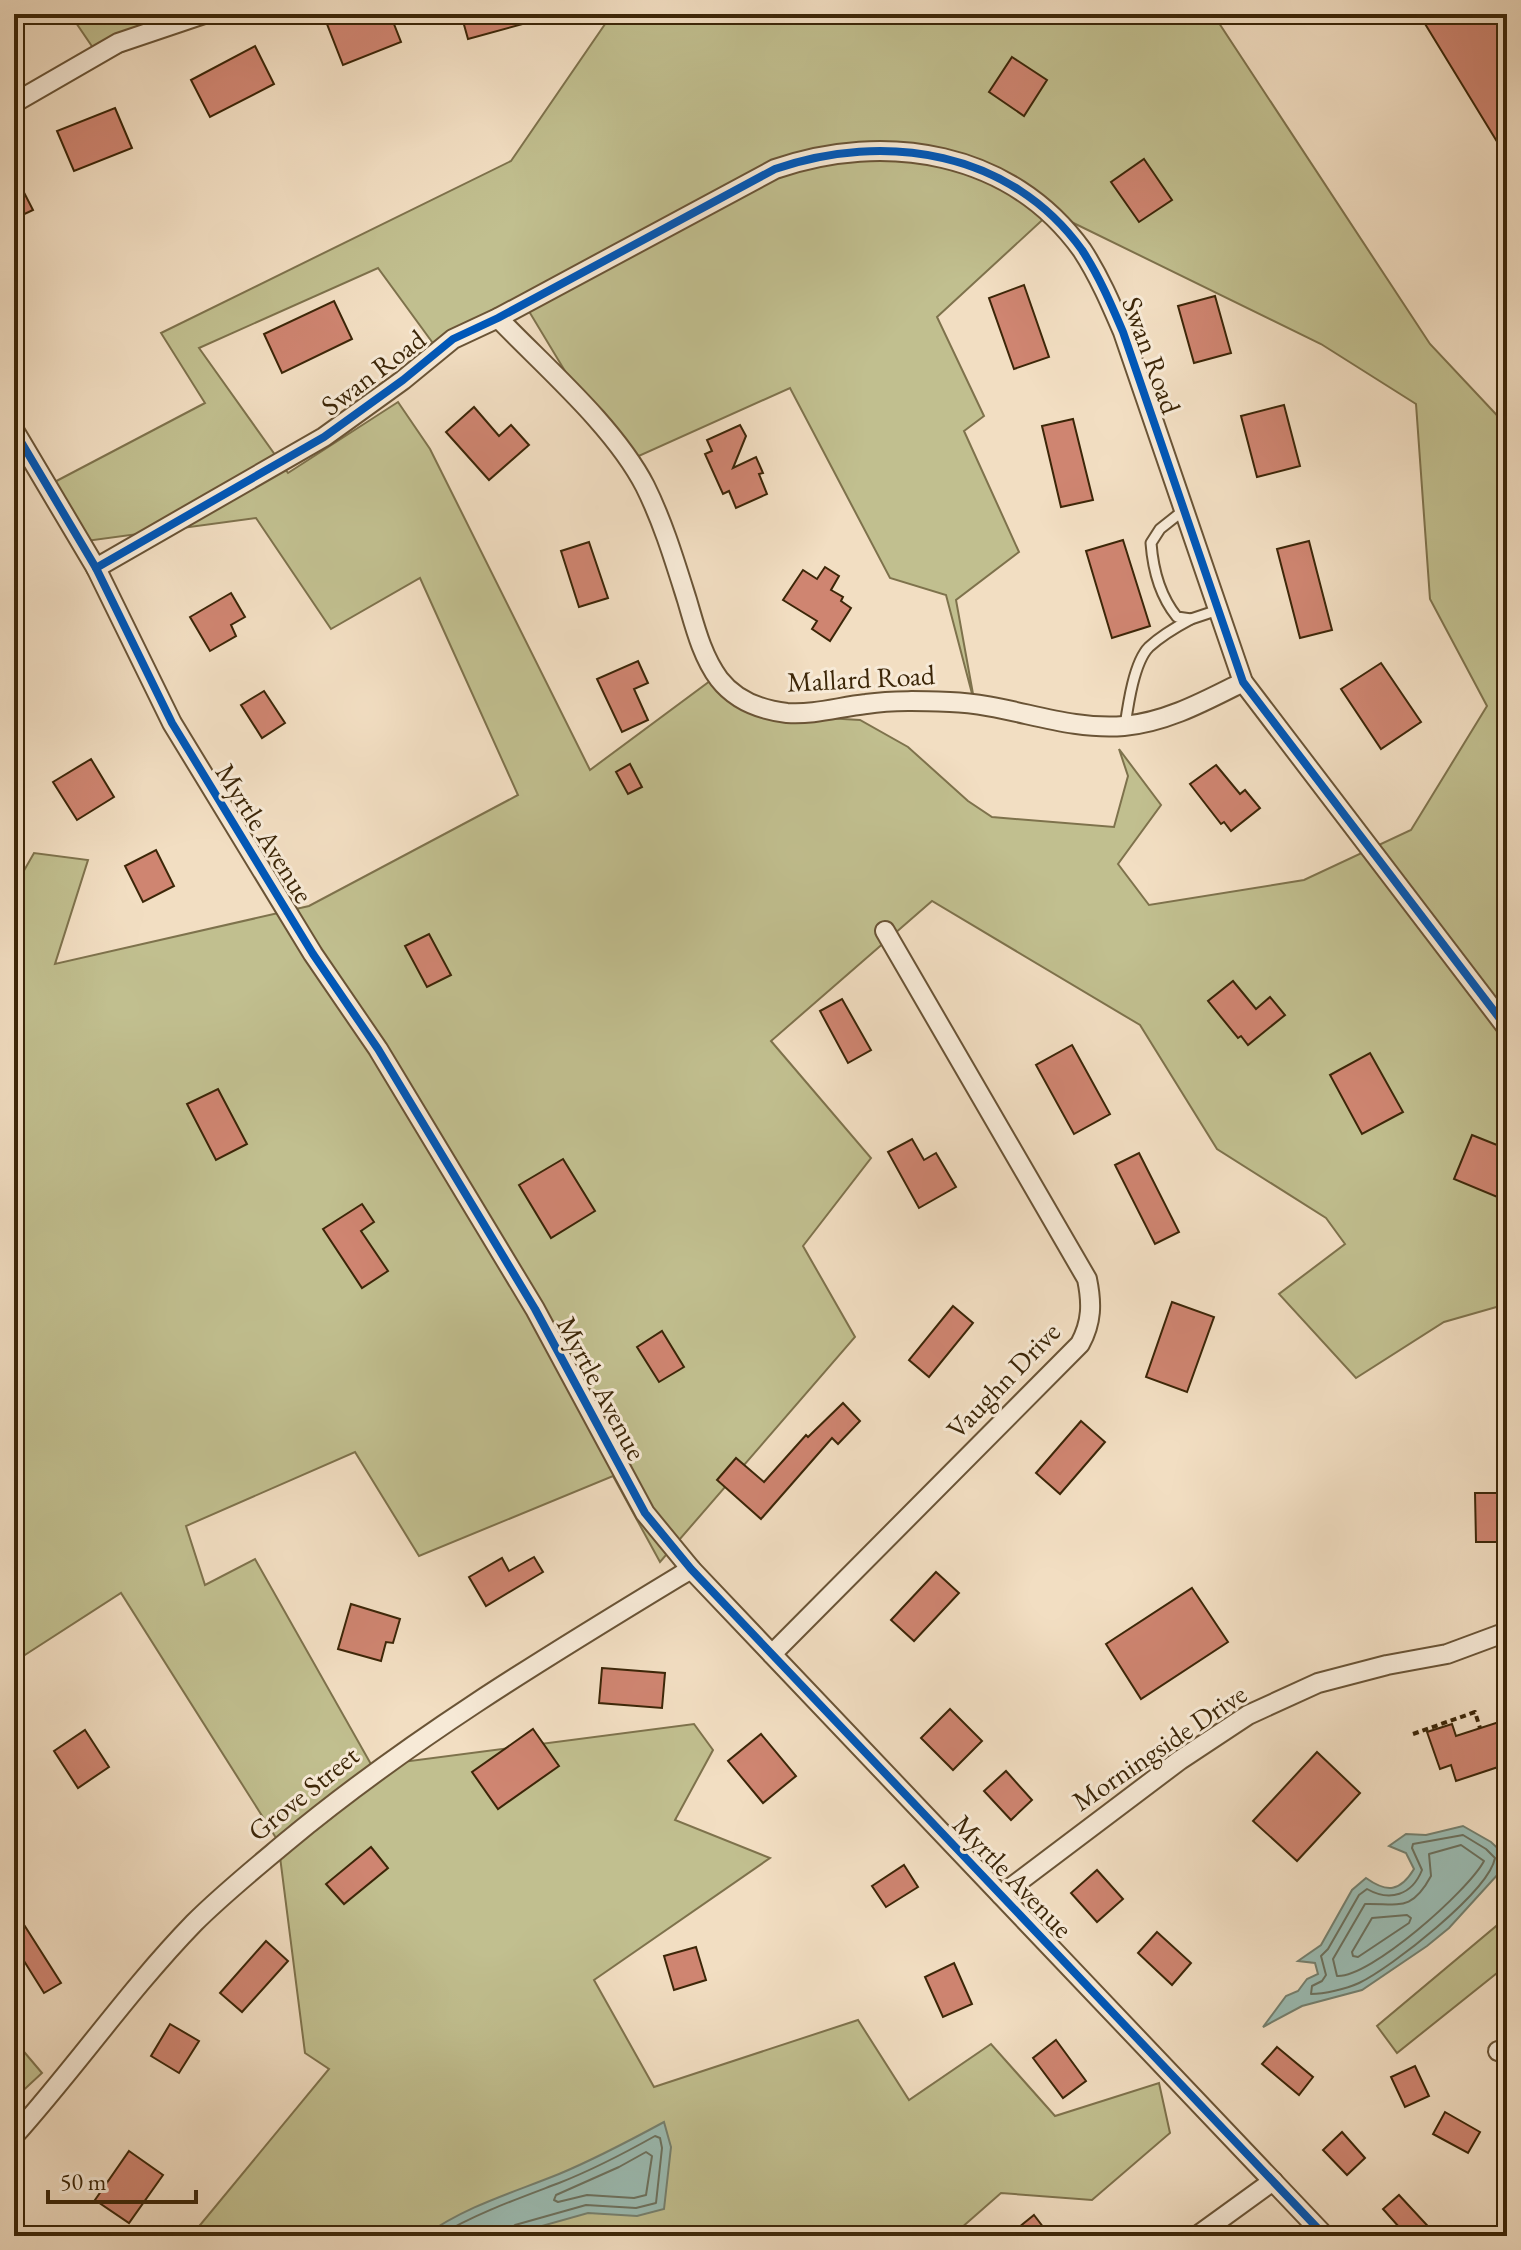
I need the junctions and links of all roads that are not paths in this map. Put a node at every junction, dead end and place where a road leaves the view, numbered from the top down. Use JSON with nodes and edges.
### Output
{"nodes":[{"id":1,"x":204,"y":14,"type":"edge"},
{"id":2,"x":14,"y":103,"type":"edge"},
{"id":3,"x":498,"y":318,"type":"junction"},
{"id":4,"x":14,"y":430,"type":"edge"},
{"id":5,"x":31,"y":459,"type":"junction"},
{"id":6,"x":14,"y":469,"type":"edge"},
{"id":7,"x":1184,"y":510,"type":"junction"},
{"id":8,"x":96,"y":568,"type":"junction"},
{"id":9,"x":1218,"y":610,"type":"junction"},
{"id":10,"x":1191,"y":619,"type":"junction"},
{"id":11,"x":1243,"y":682,"type":"junction"},
{"id":12,"x":1125,"y":726,"type":"junction"},
{"id":13,"x":885,"y":931,"type":"dead end"},
{"id":14,"x":1507,"y":1028,"type":"edge"},
{"id":15,"x":691,"y":1569,"type":"junction"},
{"id":16,"x":1501,"y":1634,"type":"dead end"},
{"id":17,"x":772,"y":1654,"type":"junction"},
{"id":18,"x":1001,"y":1895,"type":"junction"},
{"id":19,"x":14,"y":2136,"type":"edge"},
{"id":20,"x":1273,"y":2181,"type":"junction"},
{"id":21,"x":1197,"y":2236,"type":"edge"},
{"id":22,"x":1325,"y":2236,"type":"edge"}],
"edges":[{"from":1,"to":2,"type":"street"},
{"from":3,"to":7,"type":"street","name":"Swan Road"},
{"from":3,"to":8,"type":"street","name":"Swan Road"},
{"from":3,"to":12,"type":"street","name":"Mallard Road"},
{"from":4,"to":5,"type":"street","name":"Myrtle Avenue"},
{"from":5,"to":6,"type":"street"},
{"from":5,"to":8,"type":"street","name":"Myrtle Avenue"},
{"from":7,"to":9,"type":"street","name":"Swan Road"},
{"from":7,"to":10,"type":"lane"},
{"from":8,"to":15,"type":"street","name":"Myrtle Avenue"},
{"from":9,"to":10,"type":"lane"},
{"from":9,"to":11,"type":"street","name":"Swan Road"},
{"from":10,"to":12,"type":"lane"},
{"from":11,"to":12,"type":"street","name":"Mallard Road"},
{"from":11,"to":14,"type":"street","name":"Swan Road"},
{"from":13,"to":17,"type":"street","name":"Vaughn Drive"},
{"from":15,"to":17,"type":"street","name":"Myrtle Avenue"},
{"from":15,"to":19,"type":"street","name":"Grove Street"},
{"from":16,"to":18,"type":"street","name":"Morningside Drive"},
{"from":17,"to":18,"type":"street","name":"Myrtle Avenue"},
{"from":18,"to":20,"type":"street","name":"Myrtle Avenue"},
{"from":20,"to":21,"type":"street"},
{"from":20,"to":22,"type":"street","name":"Myrtle Avenue"}]}
